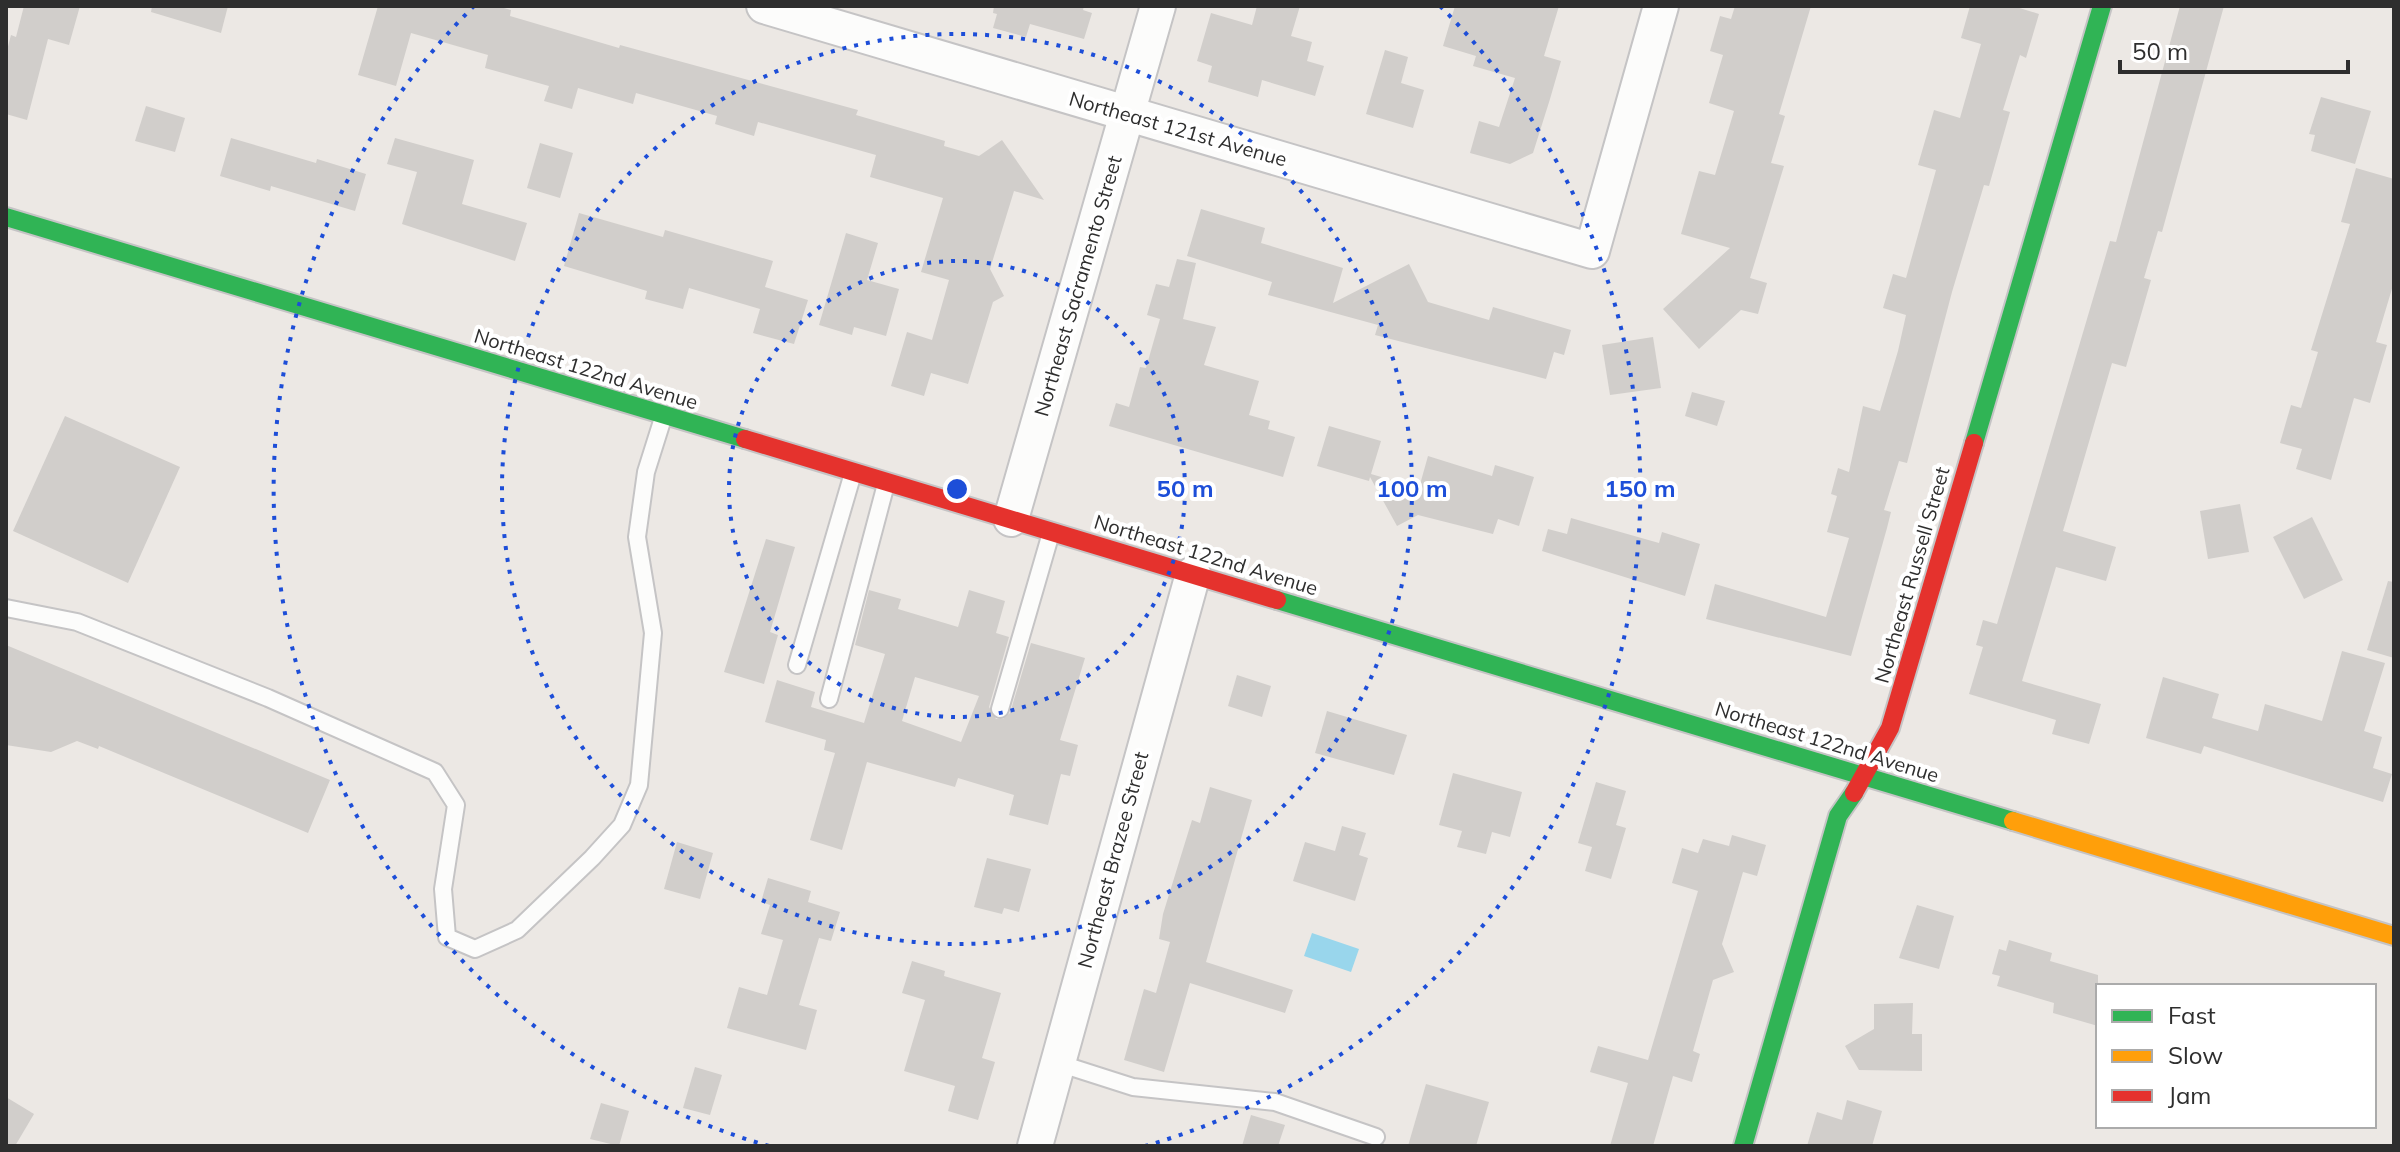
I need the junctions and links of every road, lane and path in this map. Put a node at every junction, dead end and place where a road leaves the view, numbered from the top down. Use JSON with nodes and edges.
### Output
{"nodes":[{"id":1,"x":764,"y":6,"type":"edge"},
{"id":2,"x":1158,"y":6,"type":"edge"},
{"id":3,"x":1661,"y":6,"type":"edge"},
{"id":4,"x":2102,"y":6,"type":"edge"},
{"id":5,"x":1128,"y":114,"type":"junction"},
{"id":6,"x":6,"y":217,"type":"edge"},
{"id":7,"x":663,"y":415,"type":"junction"},
{"id":8,"x":853,"y":472,"type":"junction"},
{"id":9,"x":886,"y":482,"type":"junction"},
{"id":10,"x":1011,"y":519,"type":"junction"},
{"id":11,"x":1051,"y":532,"type":"junction"},
{"id":12,"x":1193,"y":574,"type":"junction"},
{"id":13,"x":6,"y":608,"type":"edge"},
{"id":14,"x":797,"y":665,"type":"dead end"},
{"id":15,"x":829,"y":699,"type":"dead end"},
{"id":16,"x":1000,"y":709,"type":"dead end"},
{"id":17,"x":1866,"y":777,"type":"junction"},
{"id":18,"x":2394,"y":936,"type":"edge"},
{"id":19,"x":1058,"y":1063,"type":"junction"},
{"id":20,"x":1376,"y":1137,"type":"dead end"},
{"id":21,"x":1035,"y":1146,"type":"edge"},
{"id":22,"x":1743,"y":1146,"type":"edge"}],
"edges":[{"from":1,"to":5,"type":"street","name":"Northeast 121st Avenue"},
{"from":2,"to":5,"type":"street","name":"Northeast Sacramento Street"},
{"from":3,"to":5,"type":"street","name":"Northeast 121st Avenue"},
{"from":4,"to":17,"type":"main road","name":"Northeast Russell Street"},
{"from":5,"to":10,"type":"street","name":"Northeast Sacramento Street"},
{"from":6,"to":7,"type":"main road","name":"Northeast 122nd Avenue"},
{"from":7,"to":8,"type":"main road","name":"Northeast 122nd Avenue"},
{"from":7,"to":13,"type":"lane"},
{"from":8,"to":9,"type":"main road","name":"Northeast 122nd Avenue"},
{"from":8,"to":14,"type":"lane"},
{"from":9,"to":10,"type":"main road","name":"Northeast 122nd Avenue"},
{"from":9,"to":15,"type":"lane"},
{"from":10,"to":11,"type":"main road","name":"Northeast 122nd Avenue"},
{"from":11,"to":12,"type":"main road","name":"Northeast 122nd Avenue"},
{"from":11,"to":16,"type":"lane"},
{"from":12,"to":17,"type":"main road","name":"Northeast 122nd Avenue"},
{"from":12,"to":19,"type":"street","name":"Northeast Brazee Street"},
{"from":17,"to":18,"type":"main road","name":"Northeast 122nd Avenue"},
{"from":17,"to":22,"type":"main road","name":"Northeast Russell Street"},
{"from":19,"to":20,"type":"lane"},
{"from":19,"to":21,"type":"street","name":"Northeast Brazee Street"}]}
